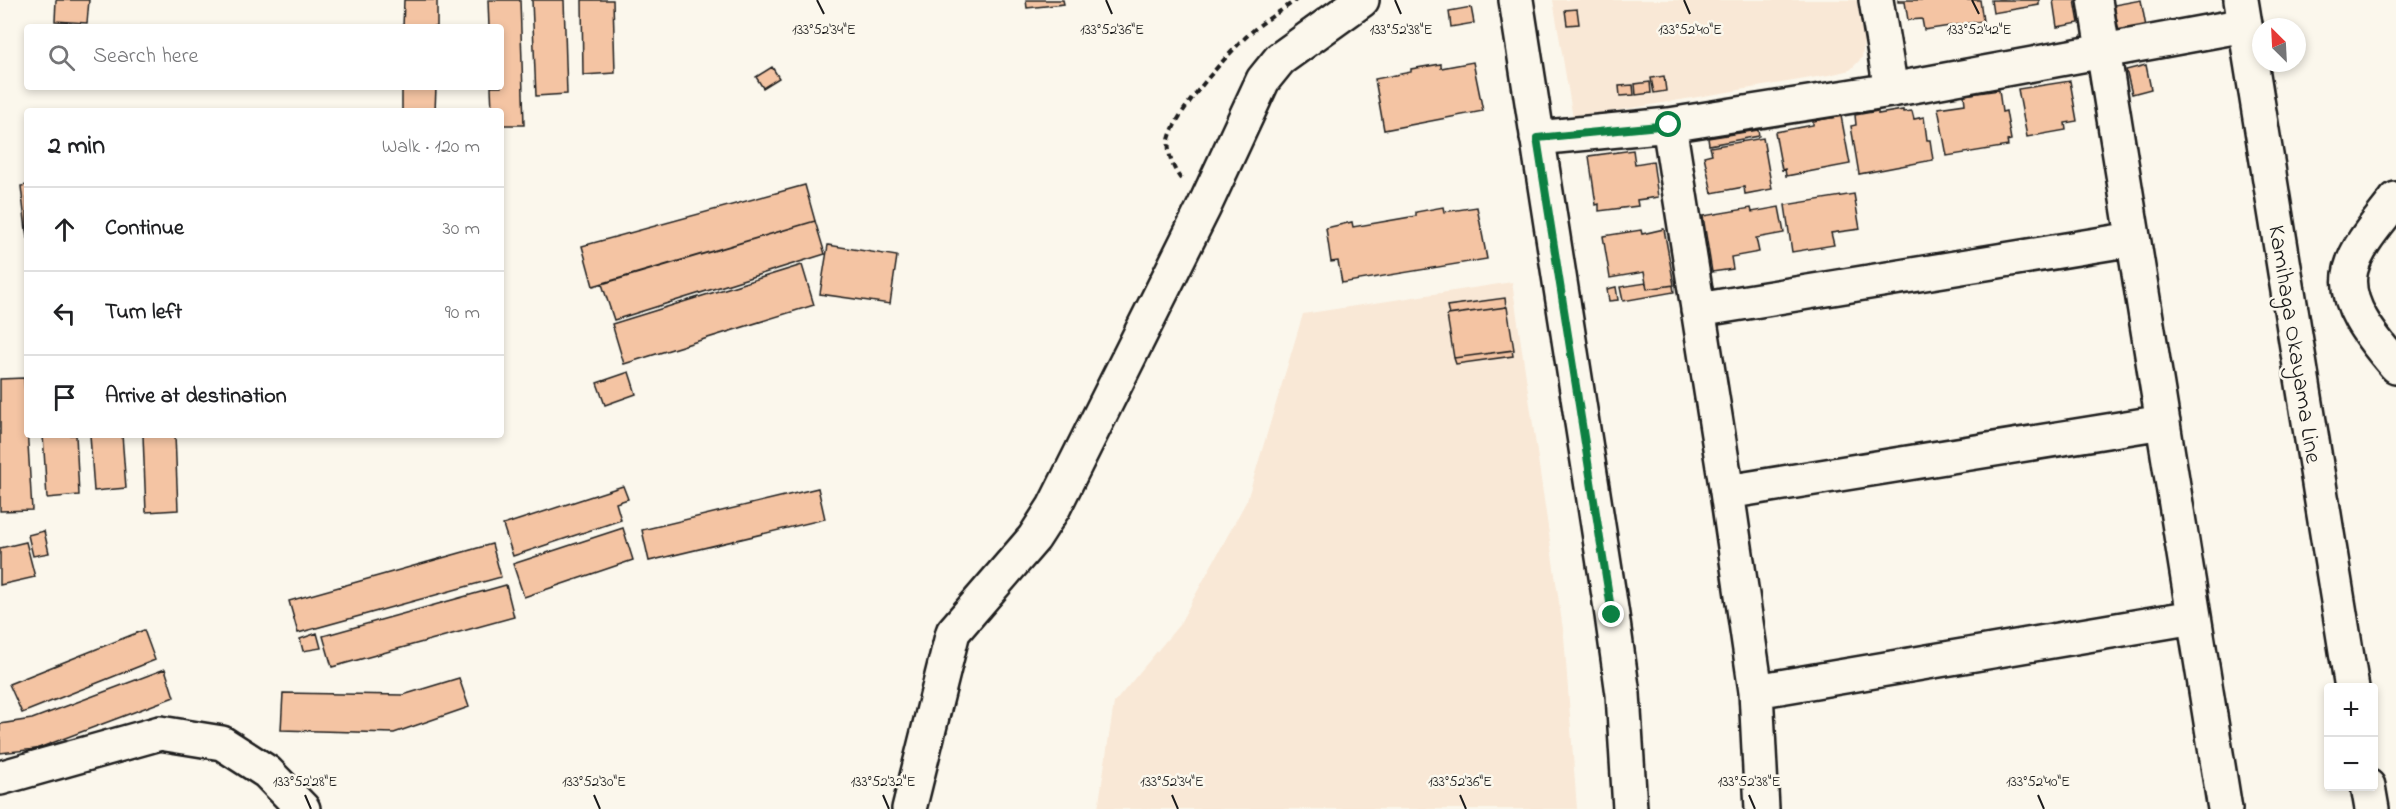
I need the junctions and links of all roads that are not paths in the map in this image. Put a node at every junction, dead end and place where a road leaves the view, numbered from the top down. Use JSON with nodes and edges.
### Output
{"nodes":[{"id":1,"x":1362,"y":0,"type":"edge"},
{"id":2,"x":1516,"y":0,"type":"edge"},
{"id":3,"x":1876,"y":0,"type":"edge"},
{"id":4,"x":2095,"y":0,"type":"edge"},
{"id":5,"x":2243,"y":12,"type":"edge"},
{"id":6,"x":2104,"y":52,"type":"junction"},
{"id":7,"x":1891,"y":90,"type":"junction"},
{"id":8,"x":1669,"y":125,"type":"junction"},
{"id":9,"x":1537,"y":138,"type":"junction"},
{"id":10,"x":2396,"y":199,"type":"edge"},
{"id":11,"x":2133,"y":239,"type":"junction"},
{"id":12,"x":1698,"y":310,"type":"junction"},
{"id":13,"x":2396,"y":366,"type":"edge"},
{"id":14,"x":2163,"y":422,"type":"junction"},
{"id":15,"x":1727,"y":492,"type":"junction"},
{"id":16,"x":2194,"y":617,"type":"junction"},
{"id":17,"x":2351,"y":683,"type":"edge"},
{"id":18,"x":1756,"y":692,"type":"junction"},
{"id":19,"x":0,"y":778,"type":"edge"},
{"id":20,"x":2369,"y":791,"type":"edge"},
{"id":21,"x":2220,"y":808,"type":"edge"},
{"id":22,"x":303,"y":809,"type":"edge"},
{"id":23,"x":909,"y":809,"type":"edge"},
{"id":24,"x":1630,"y":809,"type":"edge"},
{"id":25,"x":1762,"y":809,"type":"edge"},
{"id":26,"x":2372,"y":809,"type":"edge"}],
"edges":[{"from":1,"to":23,"type":"street"},
{"from":2,"to":9,"type":"street"},
{"from":3,"to":7,"type":"street"},
{"from":4,"to":6,"type":"street"},
{"from":5,"to":6,"type":"street"},
{"from":5,"to":17,"type":"street","name":"Kamihaga Okayama Line"},
{"from":6,"to":7,"type":"street"},
{"from":6,"to":11,"type":"street"},
{"from":7,"to":8,"type":"street"},
{"from":8,"to":9,"type":"street"},
{"from":8,"to":12,"type":"street"},
{"from":9,"to":24,"type":"street"},
{"from":10,"to":13,"type":"street"},
{"from":11,"to":12,"type":"street"},
{"from":11,"to":14,"type":"street"},
{"from":12,"to":15,"type":"street"},
{"from":14,"to":15,"type":"street"},
{"from":14,"to":16,"type":"street"},
{"from":15,"to":18,"type":"street"},
{"from":16,"to":18,"type":"street"},
{"from":16,"to":21,"type":"street"},
{"from":18,"to":25,"type":"street"},
{"from":19,"to":22,"type":"street"},
{"from":20,"to":26,"type":"street"}]}
